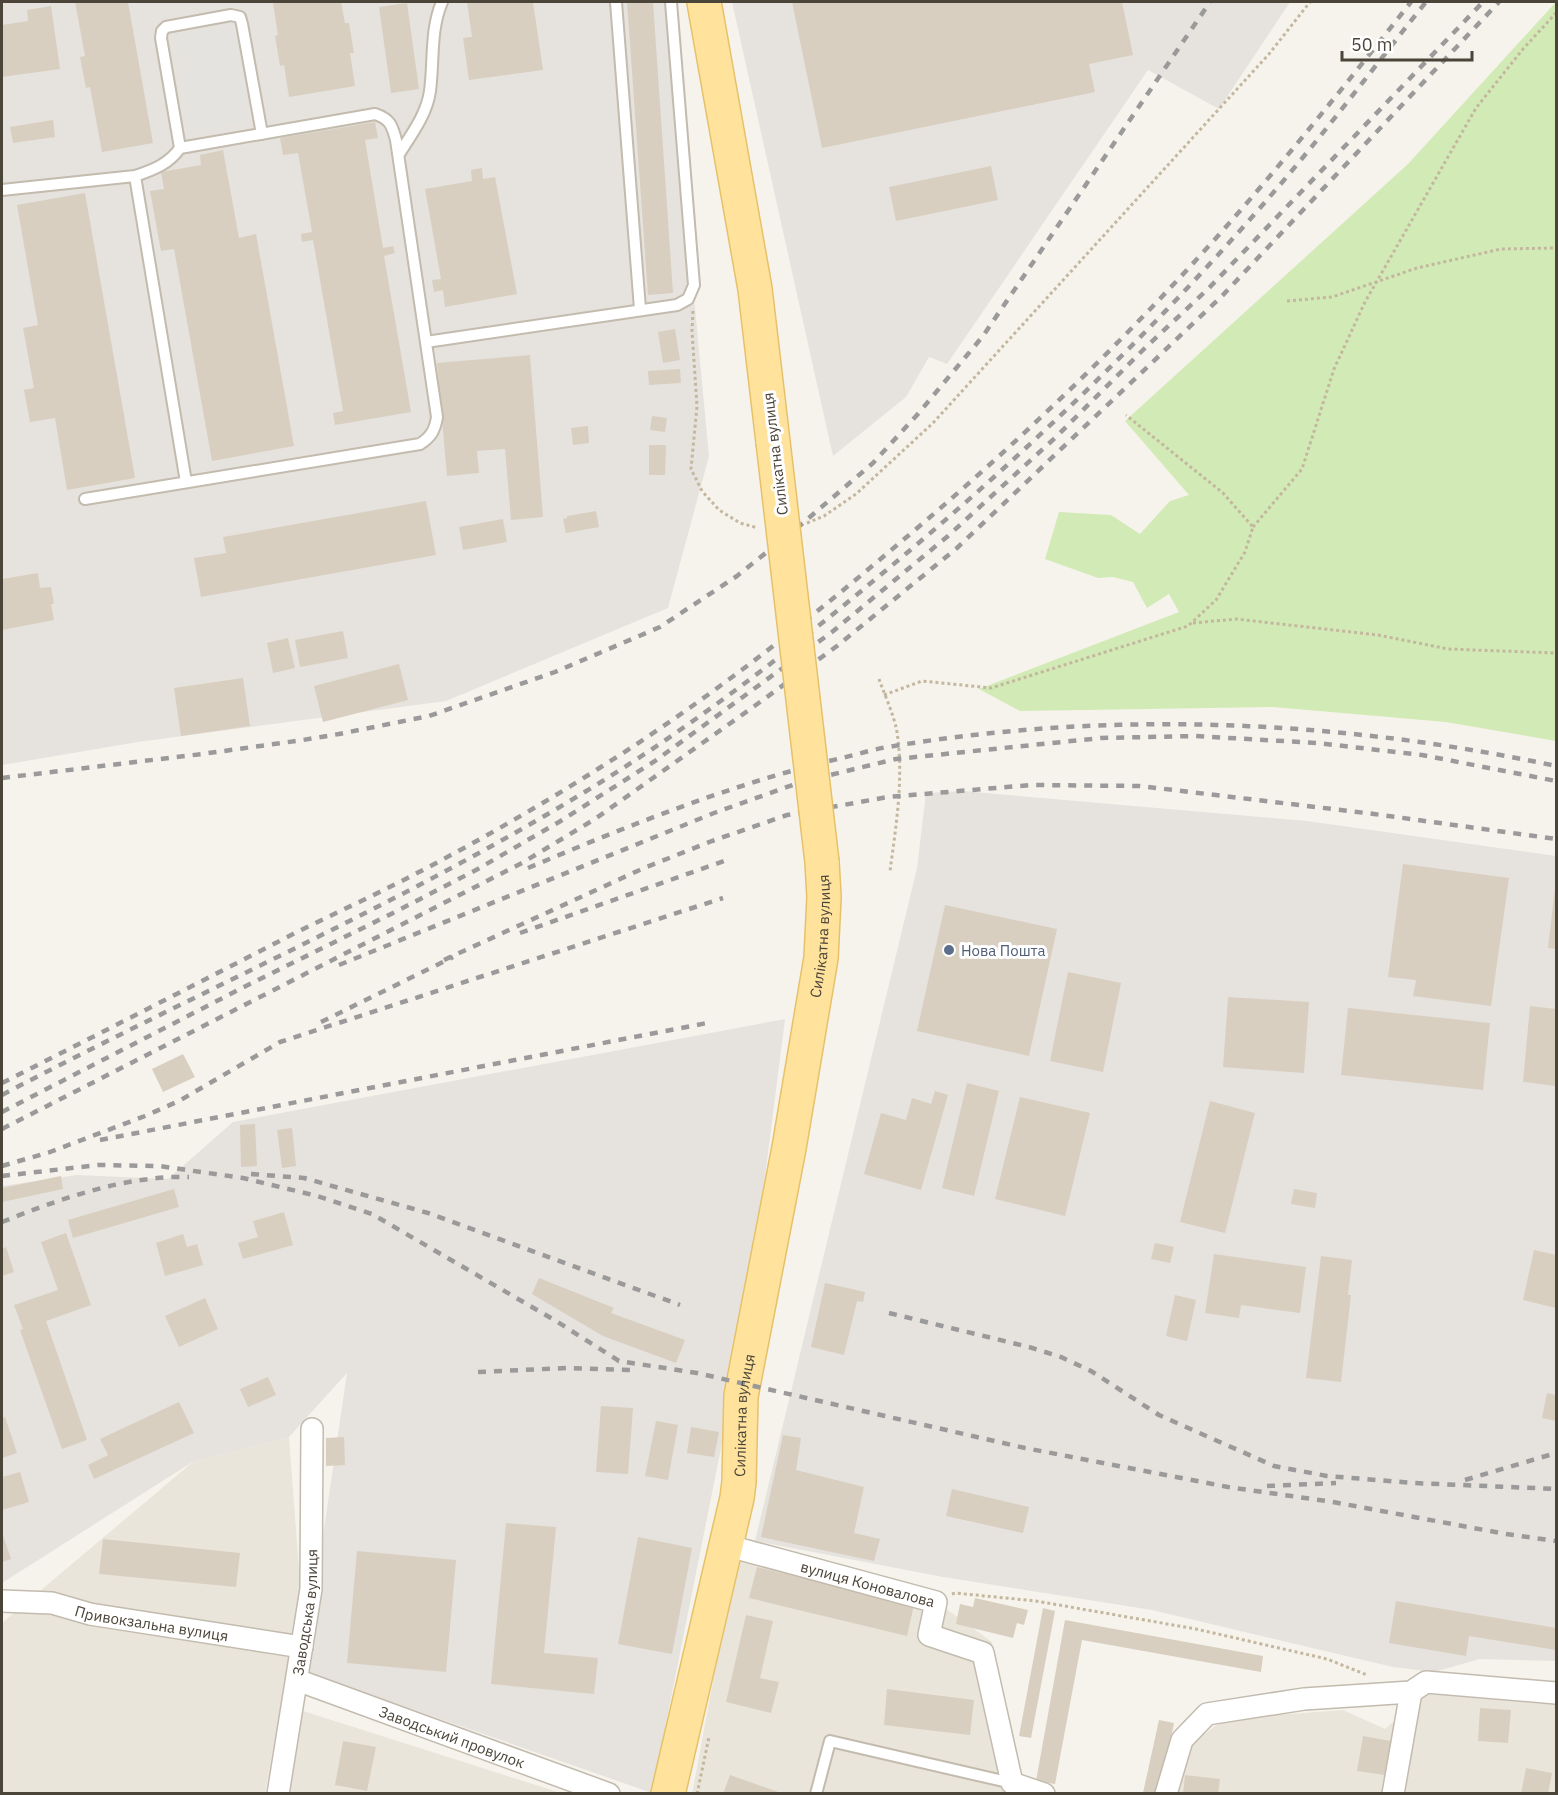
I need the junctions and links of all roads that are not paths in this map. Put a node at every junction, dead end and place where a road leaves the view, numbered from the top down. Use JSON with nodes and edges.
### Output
{"nodes":[{"id":1,"x":442,"y":2,"type":"edge"},
{"id":2,"x":616,"y":2,"type":"edge"},
{"id":3,"x":671,"y":2,"type":"edge"},
{"id":4,"x":704,"y":2,"type":"edge"},
{"id":5,"x":262,"y":134,"type":"junction"},
{"id":6,"x":180,"y":148,"type":"junction"},
{"id":7,"x":399,"y":154,"type":"junction"},
{"id":8,"x":135,"y":176,"type":"junction"},
{"id":9,"x":2,"y":190,"type":"edge"},
{"id":10,"x":640,"y":309,"type":"junction"},
{"id":11,"x":426,"y":342,"type":"junction"},
{"id":12,"x":186,"y":482,"type":"junction"},
{"id":13,"x":85,"y":499,"type":"dead end"},
{"id":14,"x":312,"y":1429,"type":"dead end"},
{"id":15,"x":725,"y":1545,"type":"junction"},
{"id":16,"x":2,"y":1601,"type":"edge"},
{"id":17,"x":302,"y":1647,"type":"junction"},
{"id":18,"x":297,"y":1680,"type":"junction"},
{"id":19,"x":1411,"y":1692,"type":"junction"},
{"id":20,"x":1557,"y":1693,"type":"edge"},
{"id":21,"x":1012,"y":1783,"type":"junction"},
{"id":22,"x":278,"y":1794,"type":"edge"},
{"id":23,"x":609,"y":1794,"type":"edge"},
{"id":24,"x":668,"y":1794,"type":"edge"},
{"id":25,"x":816,"y":1794,"type":"edge"},
{"id":26,"x":1044,"y":1794,"type":"edge"},
{"id":27,"x":1166,"y":1794,"type":"edge"},
{"id":28,"x":1393,"y":1794,"type":"edge"}],
"edges":[{"from":1,"to":7,"type":"lane"},
{"from":2,"to":10,"type":"lane"},
{"from":3,"to":10,"type":"lane"},
{"from":4,"to":15,"type":"main road","name":"Силікатна вулиця","bridge":true},
{"from":5,"to":6,"type":"lane"},
{"from":5,"to":6,"type":"lane"},
{"from":5,"to":7,"type":"lane"},
{"from":6,"to":8,"type":"lane"},
{"from":7,"to":11,"type":"lane"},
{"from":8,"to":9,"type":"lane"},
{"from":8,"to":12,"type":"lane"},
{"from":10,"to":11,"type":"lane"},
{"from":11,"to":12,"type":"lane"},
{"from":12,"to":13,"type":"lane"},
{"from":14,"to":17,"type":"street","name":"Заводська вулиця"},
{"from":15,"to":21,"type":"street","name":"вулиця Коновалова"},
{"from":15,"to":24,"type":"main road","name":"Силікатна вулиця"},
{"from":16,"to":17,"type":"street","name":"Привокзальна вулиця"},
{"from":17,"to":18,"type":"street","name":"Заводська вулиця"},
{"from":18,"to":22,"type":"street","name":"Заводська вулиця"},
{"from":18,"to":23,"type":"street","name":"Заводський провулок"},
{"from":19,"to":20,"type":"street"},
{"from":19,"to":27,"type":"street"},
{"from":19,"to":28,"type":"street"},
{"from":21,"to":25,"type":"lane"},
{"from":21,"to":26,"type":"street"}]}
